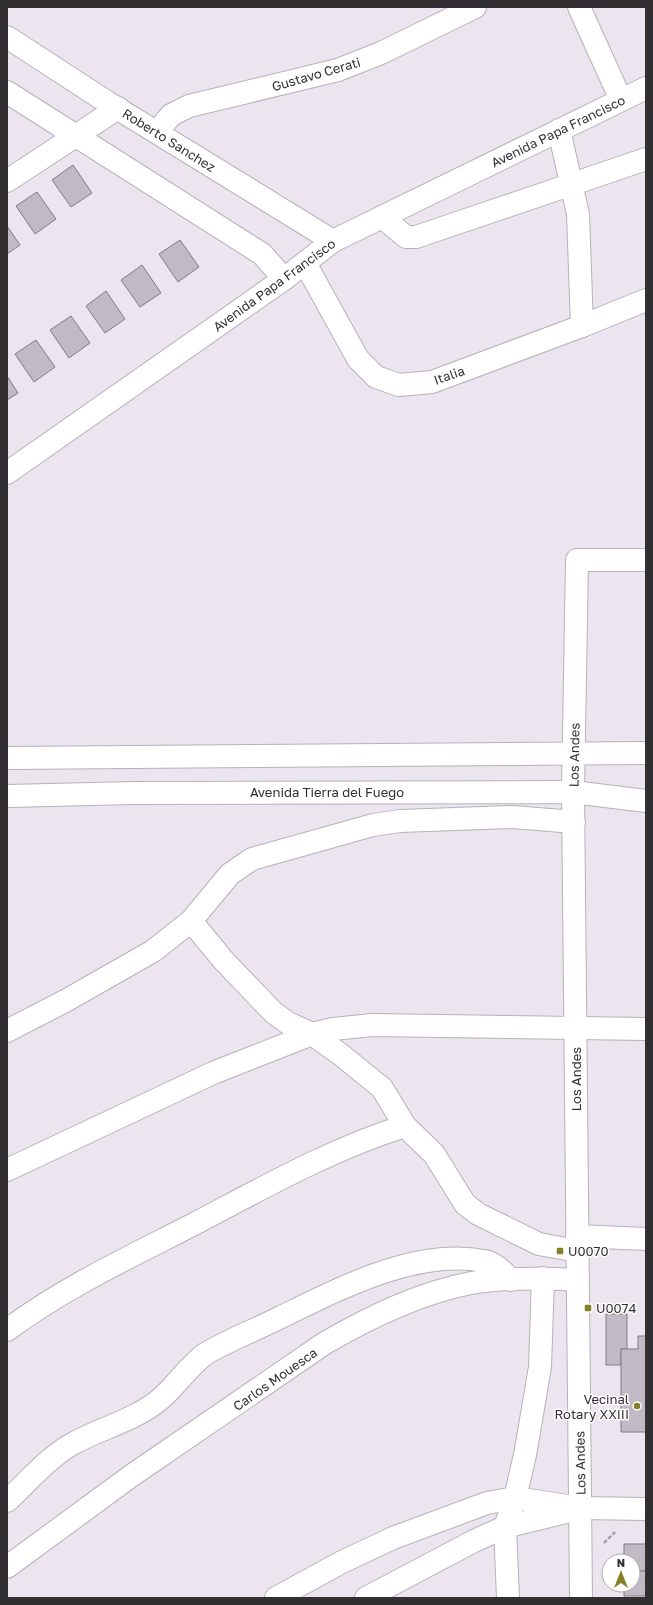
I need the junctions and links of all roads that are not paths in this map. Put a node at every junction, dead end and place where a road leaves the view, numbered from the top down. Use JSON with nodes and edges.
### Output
{"nodes":[{"id":1,"x":475,"y":7,"type":"edge"},
{"id":2,"x":579,"y":7,"type":"edge"},
{"id":3,"x":7,"y":37,"type":"edge"},
{"id":4,"x":646,"y":88,"type":"edge"},
{"id":5,"x":7,"y":92,"type":"edge"},
{"id":6,"x":621,"y":100,"type":"junction"},
{"id":7,"x":118,"y":108,"type":"junction"},
{"id":8,"x":558,"y":130,"type":"junction"},
{"id":9,"x":157,"y":132,"type":"junction"},
{"id":10,"x":76,"y":136,"type":"junction"},
{"id":11,"x":646,"y":159,"type":"edge"},
{"id":12,"x":7,"y":181,"type":"edge"},
{"id":13,"x":572,"y":184,"type":"junction"},
{"id":14,"x":382,"y":217,"type":"junction"},
{"id":15,"x":333,"y":241,"type":"junction"},
{"id":16,"x":305,"y":263,"type":"junction"},
{"id":17,"x":284,"y":279,"type":"junction"},
{"id":18,"x":646,"y":300,"type":"edge"},
{"id":19,"x":582,"y":326,"type":"junction"},
{"id":20,"x":7,"y":473,"type":"edge"},
{"id":21,"x":646,"y":560,"type":"edge"},
{"id":22,"x":574,"y":753,"type":"junction"},
{"id":23,"x":646,"y":753,"type":"edge"},
{"id":24,"x":7,"y":758,"type":"edge"},
{"id":25,"x":574,"y":792,"type":"junction"},
{"id":26,"x":7,"y":796,"type":"edge"},
{"id":27,"x":646,"y":801,"type":"edge"},
{"id":28,"x":574,"y":822,"type":"junction"},
{"id":29,"x":190,"y":921,"type":"junction"},
{"id":30,"x":575,"y":1029,"type":"junction"},
{"id":31,"x":646,"y":1029,"type":"edge"},
{"id":32,"x":7,"y":1031,"type":"edge"},
{"id":33,"x":312,"y":1034,"type":"junction"},
{"id":34,"x":405,"y":1126,"type":"junction"},
{"id":35,"x":7,"y":1170,"type":"edge"},
{"id":36,"x":646,"y":1239,"type":"edge"},
{"id":37,"x":577,"y":1243,"type":"junction"},
{"id":38,"x":543,"y":1278,"type":"junction"},
{"id":39,"x":511,"y":1280,"type":"junction"},
{"id":40,"x":578,"y":1280,"type":"junction"},
{"id":41,"x":7,"y":1330,"type":"edge"},
{"id":42,"x":515,"y":1498,"type":"junction"},
{"id":43,"x":7,"y":1501,"type":"edge"},
{"id":44,"x":581,"y":1508,"type":"junction"},
{"id":45,"x":646,"y":1509,"type":"edge"},
{"id":46,"x":505,"y":1527,"type":"junction"},
{"id":47,"x":7,"y":1567,"type":"edge"},
{"id":48,"x":276,"y":1598,"type":"edge"},
{"id":49,"x":366,"y":1598,"type":"edge"},
{"id":50,"x":508,"y":1598,"type":"edge"},
{"id":51,"x":581,"y":1598,"type":"edge"}],
"edges":[{"from":1,"to":9,"type":"street","name":"Gustavo Cerati"},
{"from":2,"to":6,"type":"street"},
{"from":3,"to":7,"type":"street","name":"Roberto Sanchez"},
{"from":4,"to":6,"type":"street","name":"Avenida Papa Francisco"},
{"from":5,"to":10,"type":"street"},
{"from":6,"to":8,"type":"street","name":"Avenida Papa Francisco"},
{"from":7,"to":9,"type":"street","name":"Roberto Sanchez"},
{"from":7,"to":10,"type":"street"},
{"from":8,"to":13,"type":"street"},
{"from":8,"to":14,"type":"street","name":"Avenida Papa Francisco"},
{"from":9,"to":15,"type":"street","name":"Roberto Sanchez"},
{"from":10,"to":12,"type":"street"},
{"from":10,"to":17,"type":"street"},
{"from":11,"to":13,"type":"street"},
{"from":13,"to":14,"type":"street"},
{"from":13,"to":19,"type":"street"},
{"from":14,"to":15,"type":"street","name":"Avenida Papa Francisco"},
{"from":15,"to":16,"type":"street","name":"Avenida Papa Francisco"},
{"from":16,"to":17,"type":"street","name":"Avenida Papa Francisco"},
{"from":16,"to":19,"type":"street","name":"Italia"},
{"from":17,"to":20,"type":"street","name":"Avenida Papa Francisco"},
{"from":18,"to":19,"type":"street","name":"Italia"},
{"from":21,"to":22,"type":"street","name":"Los Andes"},
{"from":22,"to":23,"type":"street"},
{"from":22,"to":24,"type":"street"},
{"from":22,"to":25,"type":"street","name":"Los Andes"},
{"from":25,"to":26,"type":"street","name":"Avenida Tierra del Fuego"},
{"from":25,"to":27,"type":"street","name":"Avenida Tierra del Fuego"},
{"from":25,"to":28,"type":"street","name":"Los Andes"},
{"from":28,"to":29,"type":"street"},
{"from":28,"to":30,"type":"street","name":"Los Andes"},
{"from":29,"to":32,"type":"street"},
{"from":29,"to":33,"type":"street"},
{"from":30,"to":31,"type":"street"},
{"from":30,"to":33,"type":"street"},
{"from":30,"to":37,"type":"street","name":"Los Andes"},
{"from":33,"to":34,"type":"street"},
{"from":33,"to":35,"type":"street"},
{"from":34,"to":37,"type":"street"},
{"from":34,"to":41,"type":"street"},
{"from":36,"to":37,"type":"street"},
{"from":37,"to":40,"type":"street","name":"Los Andes"},
{"from":38,"to":39,"type":"street","name":"Carlos Mouesca"},
{"from":38,"to":40,"type":"street","name":"Carlos Mouesca"},
{"from":38,"to":42,"type":"street"},
{"from":39,"to":43,"type":"street"},
{"from":39,"to":47,"type":"street","name":"Carlos Mouesca"},
{"from":40,"to":44,"type":"street","name":"Los Andes"},
{"from":42,"to":44,"type":"street"},
{"from":42,"to":46,"type":"street"},
{"from":42,"to":48,"type":"street"},
{"from":44,"to":45,"type":"street"},
{"from":44,"to":46,"type":"street"},
{"from":44,"to":51,"type":"street","name":"Los Andes"},
{"from":46,"to":49,"type":"street"},
{"from":46,"to":50,"type":"street"}]}
